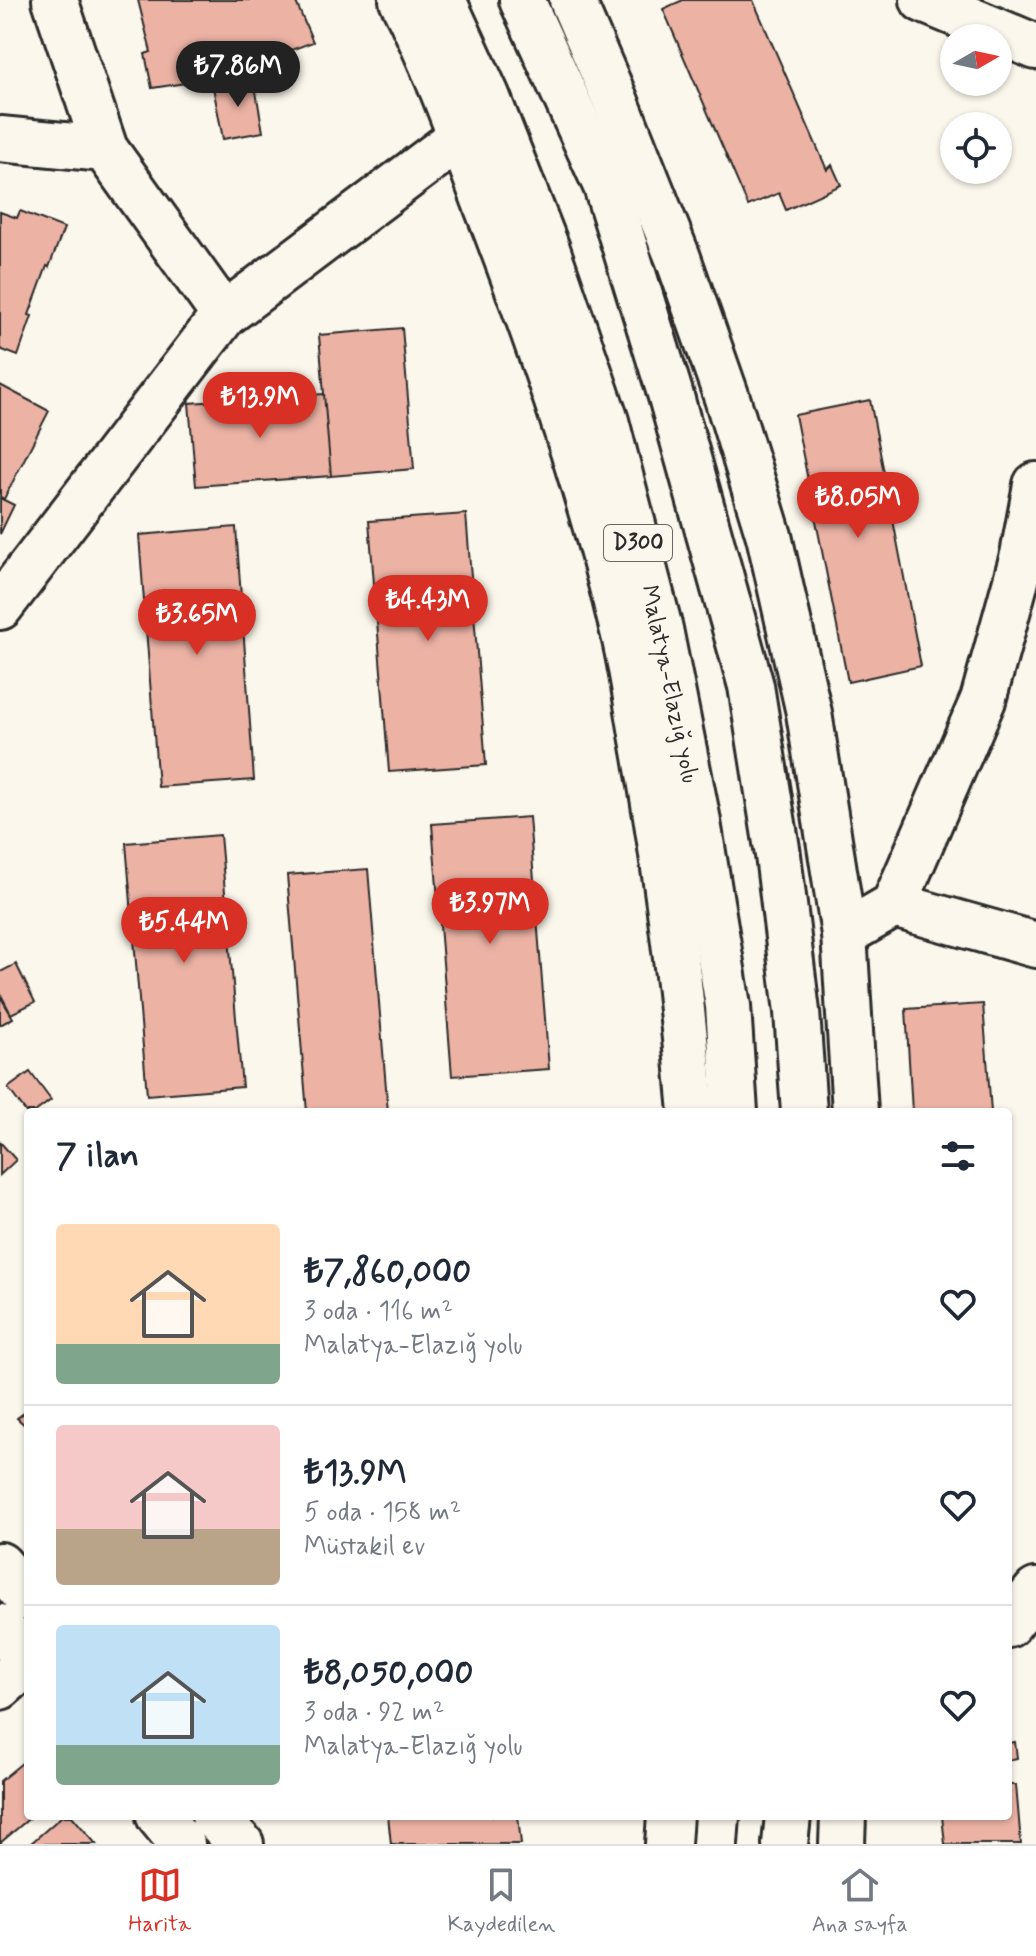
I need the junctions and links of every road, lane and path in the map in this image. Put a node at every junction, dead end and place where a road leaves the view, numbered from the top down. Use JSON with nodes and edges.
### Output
{"nodes":[{"id":1,"x":55,"y":0,"type":"edge"},
{"id":2,"x":402,"y":0,"type":"edge"},
{"id":3,"x":443,"y":0,"type":"edge"},
{"id":4,"x":522,"y":0,"type":"edge"},
{"id":5,"x":572,"y":0,"type":"edge"},
{"id":6,"x":923,"y":0,"type":"edge"},
{"id":7,"x":1036,"y":47,"type":"edge"},
{"id":8,"x":460,"y":137,"type":"junction"},
{"id":9,"x":0,"y":139,"type":"edge"},
{"id":10,"x":105,"y":149,"type":"junction"},
{"id":11,"x":224,"y":315,"type":"junction"},
{"id":12,"x":1036,"y":485,"type":"edge"},
{"id":13,"x":1029,"y":557,"type":"edge"},
{"id":14,"x":0,"y":607,"type":"edge"},
{"id":15,"x":894,"y":905,"type":"junction"},
{"id":16,"x":844,"y":934,"type":"junction"},
{"id":17,"x":1036,"y":945,"type":"edge"},
{"id":18,"x":692,"y":1108,"type":"edge"},
{"id":19,"x":735,"y":1108,"type":"edge"},
{"id":20,"x":804,"y":1108,"type":"edge"},
{"id":21,"x":855,"y":1108,"type":"edge"},
{"id":22,"x":0,"y":1565,"type":"edge"},
{"id":23,"x":1036,"y":1591,"type":"edge"},
{"id":24,"x":24,"y":1593,"type":"edge"},
{"id":25,"x":1012,"y":1620,"type":"edge"},
{"id":26,"x":0,"y":1627,"type":"edge"},
{"id":27,"x":24,"y":1656,"type":"edge"},
{"id":28,"x":24,"y":1665,"type":"edge"},
{"id":29,"x":0,"y":1687,"type":"edge"},
{"id":30,"x":162,"y":1820,"type":"edge"},
{"id":31,"x":218,"y":1820,"type":"edge"},
{"id":32,"x":670,"y":1820,"type":"edge"},
{"id":33,"x":717,"y":1820,"type":"edge"},
{"id":34,"x":788,"y":1820,"type":"edge"},
{"id":35,"x":843,"y":1820,"type":"edge"},
{"id":36,"x":182,"y":1844,"type":"edge"},
{"id":37,"x":241,"y":1844,"type":"edge"},
{"id":38,"x":668,"y":1844,"type":"edge"},
{"id":39,"x":715,"y":1844,"type":"edge"},
{"id":40,"x":785,"y":1844,"type":"edge"},
{"id":41,"x":842,"y":1844,"type":"edge"}],
"edges":[{"from":1,"to":10,"type":"main road"},
{"from":2,"to":8,"type":"main road"},
{"from":3,"to":19,"type":"main road","name":"Malatya-Elazığ yolu","number":"D300"},
{"from":4,"to":20,"type":"main road","number":"D300"},
{"from":5,"to":16,"type":"main road"},
{"from":6,"to":7,"type":"main road"},
{"from":8,"to":11,"type":"main road"},
{"from":8,"to":18,"type":"main road"},
{"from":9,"to":10,"type":"main road"},
{"from":10,"to":11,"type":"main road"},
{"from":11,"to":14,"type":"main road"},
{"from":12,"to":13,"type":"main road"},
{"from":13,"to":15,"type":"main road"},
{"from":15,"to":16,"type":"main road"},
{"from":15,"to":17,"type":"main road"},
{"from":16,"to":21,"type":"main road"},
{"from":22,"to":24,"type":"main road"},
{"from":23,"to":25,"type":"main road"},
{"from":26,"to":27,"type":"main road"},
{"from":28,"to":29,"type":"main road"},
{"from":30,"to":36,"type":"main road"},
{"from":31,"to":37,"type":"main road"},
{"from":32,"to":38,"type":"main road"},
{"from":33,"to":39,"type":"main road"},
{"from":34,"to":40,"type":"main road"},
{"from":35,"to":41,"type":"main road"}]}
